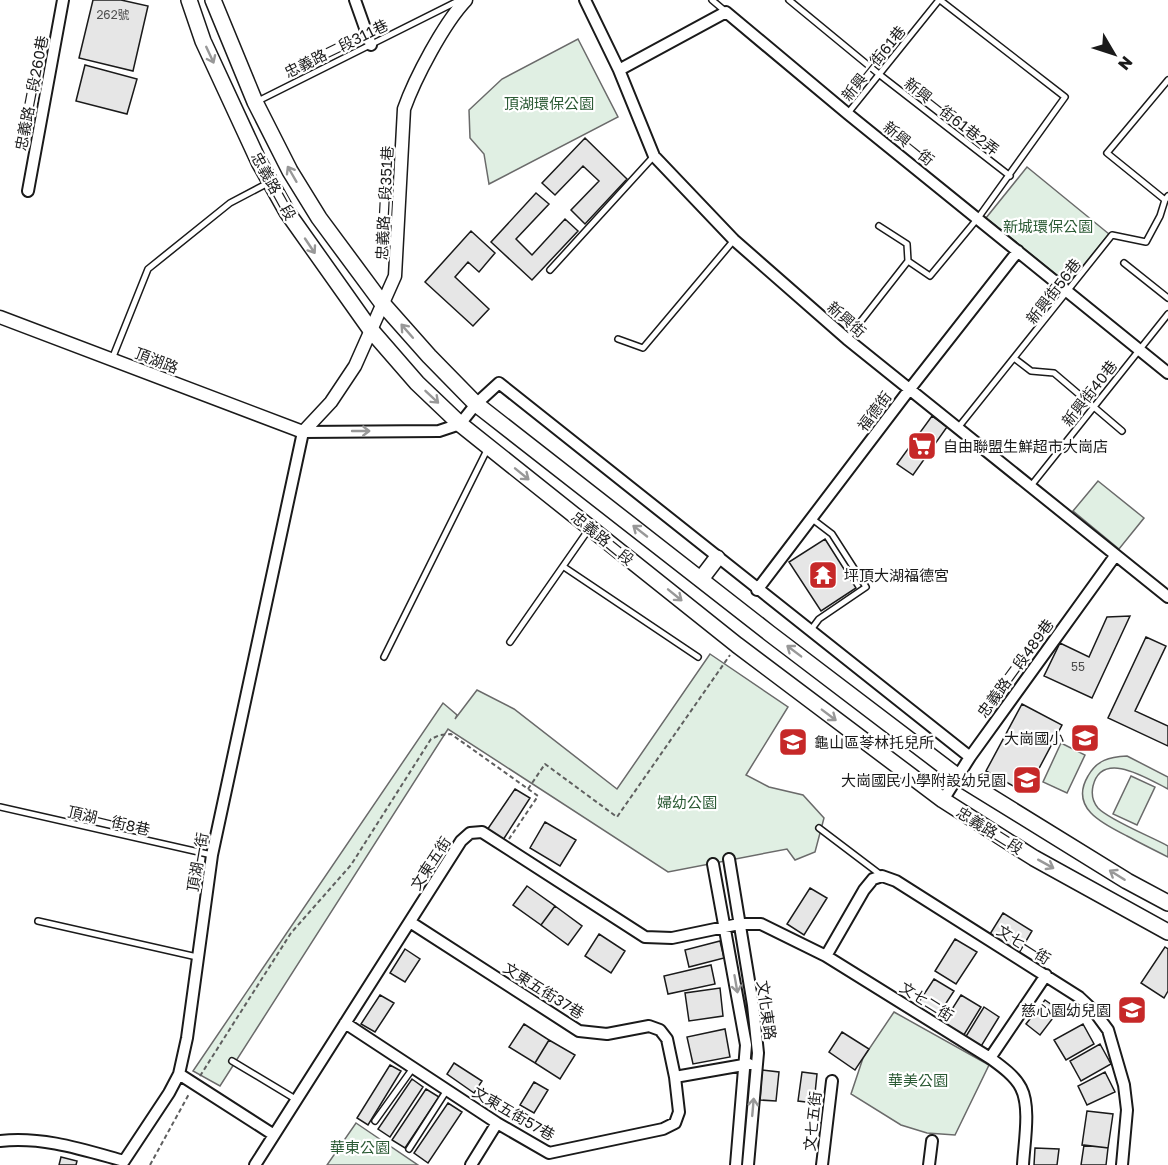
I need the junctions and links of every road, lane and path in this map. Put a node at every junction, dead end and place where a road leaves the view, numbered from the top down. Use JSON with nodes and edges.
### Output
{"nodes":[{"id":1,"x":63,"y":0,"type":"edge"},
{"id":2,"x":189,"y":0,"type":"edge"},
{"id":3,"x":213,"y":0,"type":"edge"},
{"id":4,"x":355,"y":0,"type":"edge"},
{"id":5,"x":460,"y":0,"type":"edge"},
{"id":6,"x":585,"y":0,"type":"edge"},
{"id":7,"x":712,"y":0,"type":"edge"},
{"id":8,"x":789,"y":0,"type":"edge"},
{"id":9,"x":939,"y":0,"type":"edge"},
{"id":10,"x":726,"y":12,"type":"junction"},
{"id":11,"x":371,"y":45,"type":"junction"},
{"id":12,"x":619,"y":70,"type":"junction"},
{"id":13,"x":880,"y":75,"type":"junction"},
{"id":14,"x":1168,"y":80,"type":"edge"},
{"id":15,"x":255,"y":102,"type":"junction"},
{"id":16,"x":848,"y":114,"type":"junction"},
{"id":17,"x":654,"y":156,"type":"junction"},
{"id":18,"x":1010,"y":176,"type":"junction"},
{"id":19,"x":270,"y":183,"type":"junction"},
{"id":20,"x":27,"y":191,"type":"dead end"},
{"id":21,"x":1166,"y":198,"type":"edge"},
{"id":22,"x":978,"y":218,"type":"junction"},
{"id":23,"x":879,"y":226,"type":"dead end"},
{"id":24,"x":734,"y":240,"type":"junction"},
{"id":25,"x":1018,"y":251,"type":"junction"},
{"id":26,"x":908,"y":261,"type":"junction"},
{"id":27,"x":1124,"y":263,"type":"dead end"},
{"id":28,"x":550,"y":270,"type":"dead end"},
{"id":29,"x":1068,"y":292,"type":"junction"},
{"id":30,"x":1168,"y":298,"type":"edge"},
{"id":31,"x":382,"y":303,"type":"junction"},
{"id":32,"x":1168,"y":314,"type":"edge"},
{"id":33,"x":0,"y":317,"type":"edge"},
{"id":34,"x":370,"y":329,"type":"junction"},
{"id":35,"x":618,"y":339,"type":"dead end"},
{"id":36,"x":847,"y":339,"type":"junction"},
{"id":37,"x":1139,"y":350,"type":"junction"},
{"id":38,"x":1014,"y":358,"type":"junction"},
{"id":39,"x":112,"y":359,"type":"junction"},
{"id":40,"x":1168,"y":374,"type":"edge"},
{"id":41,"x":909,"y":390,"type":"junction"},
{"id":42,"x":476,"y":404,"type":"junction"},
{"id":43,"x":1094,"y":406,"type":"junction"},
{"id":44,"x":460,"y":424,"type":"junction"},
{"id":45,"x":957,"y":429,"type":"junction"},
{"id":46,"x":1122,"y":430,"type":"dead end"},
{"id":47,"x":303,"y":432,"type":"junction"},
{"id":48,"x":489,"y":447,"type":"junction"},
{"id":49,"x":1030,"y":487,"type":"junction"},
{"id":50,"x":811,"y":518,"type":"junction"},
{"id":51,"x":590,"y":527,"type":"junction"},
{"id":52,"x":1115,"y":556,"type":"junction"},
{"id":53,"x":717,"y":558,"type":"junction"},
{"id":54,"x":564,"y":567,"type":"junction"},
{"id":55,"x":701,"y":579,"type":"junction"},
{"id":56,"x":757,"y":590,"type":"junction"},
{"id":57,"x":1168,"y":597,"type":"edge"},
{"id":58,"x":809,"y":631,"type":"junction"},
{"id":59,"x":510,"y":642,"type":"dead end"},
{"id":60,"x":737,"y":645,"type":"junction"},
{"id":61,"x":384,"y":657,"type":"dead end"},
{"id":62,"x":698,"y":657,"type":"dead end"},
{"id":63,"x":970,"y":757,"type":"junction"},
{"id":64,"x":957,"y":776,"type":"junction"},
{"id":65,"x":528,"y":789,"type":"junction"},
{"id":66,"x":943,"y":800,"type":"junction"},
{"id":67,"x":0,"y":807,"type":"edge"},
{"id":68,"x":819,"y":828,"type":"dead end"},
{"id":69,"x":505,"y":846,"type":"junction"},
{"id":70,"x":213,"y":855,"type":"junction"},
{"id":71,"x":729,"y":860,"type":"dead end"},
{"id":72,"x":713,"y":864,"type":"dead end"},
{"id":73,"x":882,"y":876,"type":"junction"},
{"id":74,"x":1168,"y":903,"type":"edge"},
{"id":75,"x":38,"y":921,"type":"dead end"},
{"id":76,"x":410,"y":922,"type":"junction"},
{"id":77,"x":739,"y":924,"type":"junction"},
{"id":78,"x":726,"y":927,"type":"junction"},
{"id":79,"x":1168,"y":932,"type":"edge"},
{"id":80,"x":826,"y":956,"type":"junction"},
{"id":81,"x":197,"y":957,"type":"junction"},
{"id":82,"x":1046,"y":975,"type":"junction"},
{"id":83,"x":345,"y":1023,"type":"junction"},
{"id":84,"x":990,"y":1058,"type":"junction"},
{"id":85,"x":232,"y":1061,"type":"dead end"},
{"id":86,"x":757,"y":1063,"type":"junction"},
{"id":87,"x":744,"y":1065,"type":"junction"},
{"id":88,"x":413,"y":1068,"type":"junction"},
{"id":89,"x":179,"y":1074,"type":"junction"},
{"id":90,"x":675,"y":1077,"type":"junction"},
{"id":91,"x":832,"y":1081,"type":"dead end"},
{"id":92,"x":195,"y":1084,"type":"junction"},
{"id":93,"x":447,"y":1090,"type":"junction"},
{"id":94,"x":297,"y":1100,"type":"junction"},
{"id":95,"x":375,"y":1121,"type":"dead end"},
{"id":96,"x":497,"y":1123,"type":"junction"},
{"id":97,"x":274,"y":1135,"type":"junction"},
{"id":98,"x":0,"y":1141,"type":"edge"},
{"id":99,"x":932,"y":1142,"type":"dead end"},
{"id":100,"x":409,"y":1149,"type":"dead end"},
{"id":101,"x":549,"y":1153,"type":"junction"},
{"id":102,"x":150,"y":1165,"type":"edge"},
{"id":103,"x":255,"y":1165,"type":"edge"},
{"id":104,"x":471,"y":1165,"type":"edge"},
{"id":105,"x":552,"y":1165,"type":"edge"},
{"id":106,"x":736,"y":1165,"type":"edge"},
{"id":107,"x":748,"y":1165,"type":"edge"},
{"id":108,"x":822,"y":1165,"type":"edge"},
{"id":109,"x":929,"y":1165,"type":"edge"},
{"id":110,"x":1023,"y":1165,"type":"edge"},
{"id":111,"x":1122,"y":1165,"type":"edge"}],
"edges":[{"from":1,"to":20,"type":"street","name":"忠義路二段260巷"},
{"from":2,"to":19,"type":"main road","name":"忠義路二段","one_way":true},
{"from":3,"to":15,"type":"main road","name":"忠義路二段"},
{"from":4,"to":11,"type":"street"},
{"from":5,"to":11,"type":"lane","name":"忠義路二段311巷"},
{"from":5,"to":31,"type":"street","name":"忠義路二段351巷"},
{"from":6,"to":12,"type":"street","name":"新興街"},
{"from":7,"to":10,"type":"lane"},
{"from":8,"to":13,"type":"lane","name":"新興一街61巷2弄"},
{"from":9,"to":13,"type":"lane","name":"新興一街61巷"},
{"from":9,"to":18,"type":"lane"},
{"from":10,"to":12,"type":"street"},
{"from":10,"to":16,"type":"street","name":"新興一街"},
{"from":11,"to":15,"type":"lane","name":"忠義路二段311巷"},
{"from":12,"to":17,"type":"street","name":"新興街"},
{"from":13,"to":16,"type":"lane","name":"新興一街61巷"},
{"from":13,"to":18,"type":"lane","name":"新興一街61巷2弄"},
{"from":14,"to":21,"type":"lane"},
{"from":31,"to":15,"type":"main road","name":"忠義路二段","one_way":true},
{"from":16,"to":22,"type":"street","name":"新興一街"},
{"from":17,"to":24,"type":"street","name":"新興街"},
{"from":17,"to":28,"type":"lane"},
{"from":18,"to":22,"type":"lane"},
{"from":19,"to":34,"type":"main road","name":"忠義路二段","one_way":true},
{"from":19,"to":39,"type":"lane"},
{"from":21,"to":29,"type":"lane","name":"新興街56巷"},
{"from":22,"to":25,"type":"street","name":"新興一街"},
{"from":22,"to":26,"type":"lane"},
{"from":23,"to":26,"type":"lane"},
{"from":24,"to":35,"type":"lane"},
{"from":24,"to":36,"type":"street","name":"新興街"},
{"from":25,"to":29,"type":"street","name":"新興一街"},
{"from":25,"to":41,"type":"street","name":"福德街"},
{"from":26,"to":36,"type":"lane"},
{"from":27,"to":30,"type":"lane"},
{"from":29,"to":37,"type":"street","name":"新興一街"},
{"from":29,"to":38,"type":"lane","name":"新興街56巷"},
{"from":31,"to":34,"type":"street","name":"忠義路二段351巷"},
{"from":42,"to":31,"type":"main road","name":"忠義路二段","one_way":true},
{"from":32,"to":37,"type":"lane","name":"新興街40巷"},
{"from":33,"to":39,"type":"street","name":"頂湖路"},
{"from":34,"to":44,"type":"main road","name":"忠義路二段","one_way":true},
{"from":34,"to":47,"type":"street"},
{"from":36,"to":41,"type":"street","name":"新興街"},
{"from":37,"to":40,"type":"street","name":"新興一街"},
{"from":37,"to":43,"type":"lane","name":"新興街40巷"},
{"from":38,"to":43,"type":"lane"},
{"from":38,"to":45,"type":"lane","name":"新興街56巷"},
{"from":39,"to":47,"type":"street","name":"頂湖路"},
{"from":41,"to":45,"type":"street","name":"新興街"},
{"from":41,"to":50,"type":"street","name":"福德街"},
{"from":42,"to":44,"type":"street"},
{"from":42,"to":53,"type":"street"},
{"from":55,"to":42,"type":"main road","name":"忠義路二段","one_way":true},
{"from":43,"to":46,"type":"lane"},
{"from":43,"to":49,"type":"lane","name":"新興街40巷"},
{"from":47,"to":44,"type":"street","name":"頂湖路","one_way":true},
{"from":44,"to":48,"type":"main road","name":"忠義路二段"},
{"from":45,"to":49,"type":"street","name":"新興街"},
{"from":47,"to":70,"type":"street","name":"頂湖一街"},
{"from":48,"to":51,"type":"main road","name":"忠義路二段","one_way":true},
{"from":48,"to":61,"type":"lane"},
{"from":49,"to":52,"type":"street","name":"新興街"},
{"from":50,"to":56,"type":"street","name":"福德街"},
{"from":50,"to":58,"type":"lane"},
{"from":51,"to":54,"type":"lane"},
{"from":51,"to":60,"type":"main road","name":"忠義路二段","one_way":true},
{"from":52,"to":57,"type":"street","name":"新興街"},
{"from":52,"to":63,"type":"street","name":"忠義路二段489巷"},
{"from":53,"to":55,"type":"main road"},
{"from":53,"to":56,"type":"street"},
{"from":54,"to":59,"type":"lane"},
{"from":54,"to":62,"type":"lane"},
{"from":64,"to":55,"type":"main road","name":"忠義路二段","one_way":true},
{"from":56,"to":58,"type":"street"},
{"from":58,"to":63,"type":"street"},
{"from":60,"to":65,"type":"path"},
{"from":60,"to":66,"type":"main road","name":"忠義路二段","one_way":true},
{"from":63,"to":64,"type":"street","name":"忠義路二段489巷"},
{"from":64,"to":66,"type":"street","name":"忠義路二段489巷"},
{"from":74,"to":64,"type":"main road","name":"忠義路二段","one_way":true},
{"from":65,"to":69,"type":"path"},
{"from":65,"to":92,"type":"path"},
{"from":66,"to":79,"type":"main road","name":"忠義路二段","one_way":true},
{"from":67,"to":70,"type":"lane","name":"頂湖一街8巷"},
{"from":68,"to":73,"type":"lane"},
{"from":69,"to":76,"type":"street","name":"文東五街"},
{"from":69,"to":78,"type":"street","name":"文東五街"},
{"from":70,"to":81,"type":"street","name":"頂湖一街"},
{"from":71,"to":77,"type":"street","name":"文化東路"},
{"from":72,"to":78,"type":"street","name":"文化東路"},
{"from":73,"to":80,"type":"street"},
{"from":73,"to":82,"type":"street","name":"文七一街"},
{"from":75,"to":81,"type":"lane"},
{"from":76,"to":83,"type":"street","name":"文東五街"},
{"from":76,"to":90,"type":"street","name":"文東五街37巷"},
{"from":77,"to":78,"type":"street","name":"文東五街"},
{"from":77,"to":80,"type":"street","name":"文七二街"},
{"from":77,"to":86,"type":"street","name":"文化東路"},
{"from":78,"to":87,"type":"street","name":"文化東路","one_way":true},
{"from":80,"to":84,"type":"street","name":"文七二街"},
{"from":81,"to":89,"type":"street","name":"頂湖一街"},
{"from":82,"to":84,"type":"street"},
{"from":82,"to":111,"type":"street","name":"文七一街"},
{"from":83,"to":88,"type":"street","name":"文東五街57巷"},
{"from":83,"to":94,"type":"street","name":"文東五街"},
{"from":84,"to":110,"type":"street","name":"文七二街"},
{"from":85,"to":94,"type":"lane"},
{"from":86,"to":87,"type":"street"},
{"from":107,"to":86,"type":"street","name":"文化東路","one_way":true},
{"from":87,"to":90,"type":"street"},
{"from":87,"to":106,"type":"street","name":"文化東路"},
{"from":88,"to":93,"type":"street","name":"文東五街57巷"},
{"from":88,"to":95,"type":"lane"},
{"from":89,"to":92,"type":"street"},
{"from":89,"to":98,"type":"street","name":"頂湖一街"},
{"from":90,"to":101,"type":"street","name":"文東五街57巷"},
{"from":91,"to":108,"type":"street","name":"文七五街"},
{"from":92,"to":97,"type":"street"},
{"from":92,"to":102,"type":"path"},
{"from":93,"to":96,"type":"street","name":"文東五街57巷"},
{"from":93,"to":100,"type":"lane"},
{"from":94,"to":97,"type":"street","name":"文東五街"},
{"from":96,"to":101,"type":"street","name":"文東五街57巷"},
{"from":96,"to":104,"type":"street"},
{"from":97,"to":103,"type":"street","name":"文東五街"},
{"from":99,"to":109,"type":"street"},
{"from":101,"to":105,"type":"street"}]}
